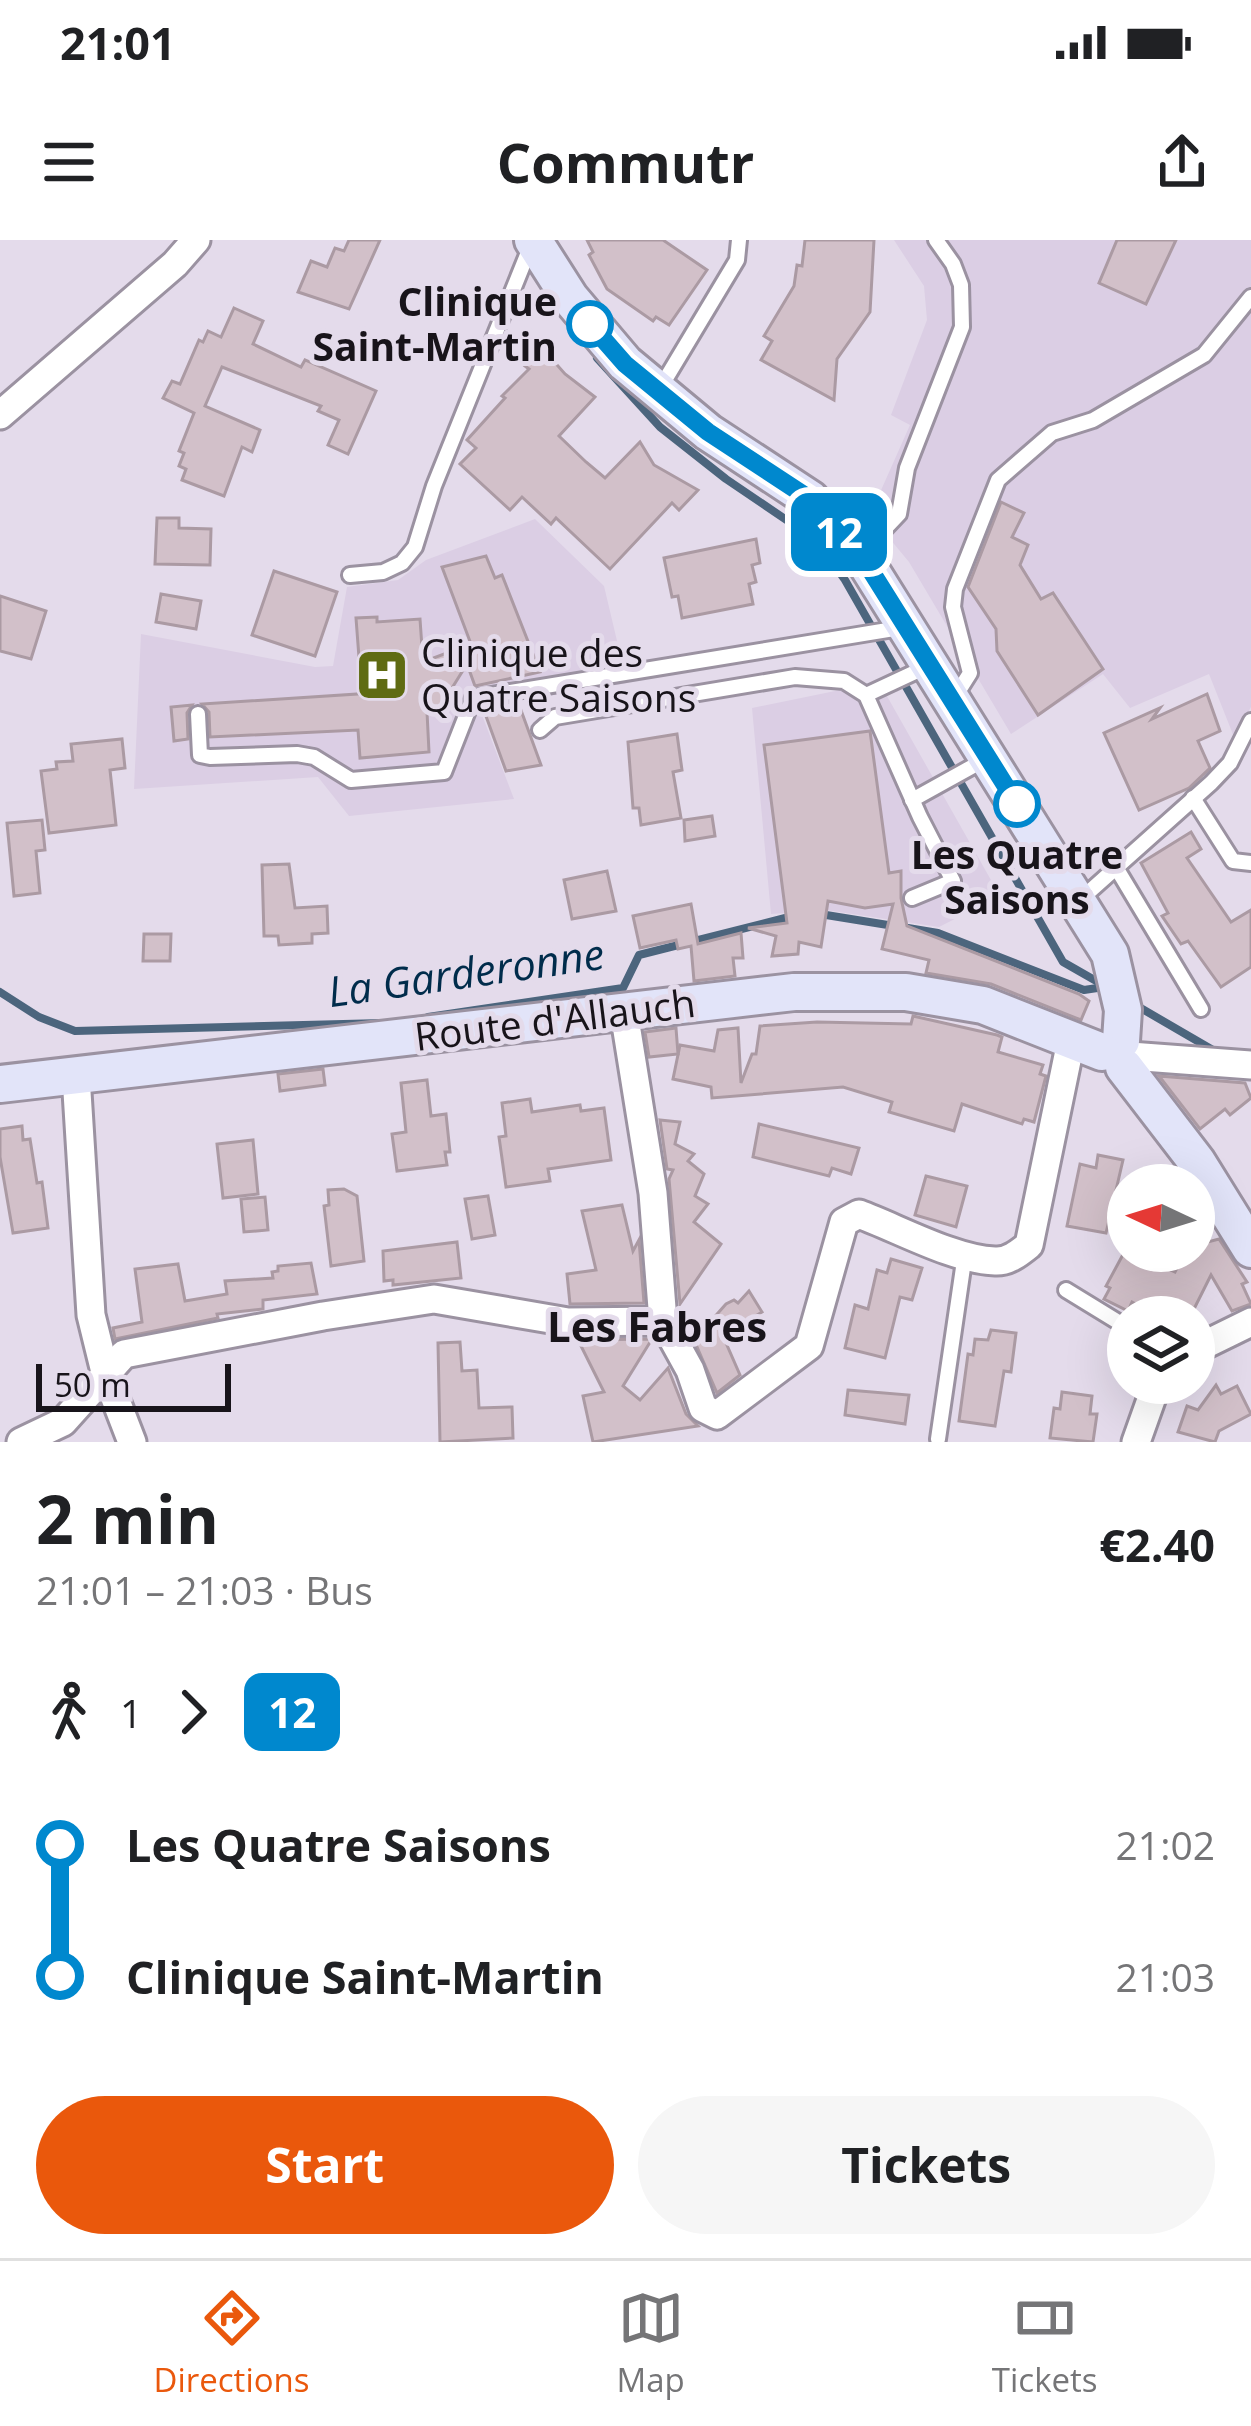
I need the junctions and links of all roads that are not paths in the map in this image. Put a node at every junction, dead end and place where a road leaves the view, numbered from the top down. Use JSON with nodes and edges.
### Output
{"nodes":[{"id":1,"x":196,"y":240,"type":"edge"},
{"id":2,"x":533,"y":240,"type":"edge"},
{"id":3,"x":739,"y":240,"type":"edge"},
{"id":4,"x":936,"y":240,"type":"edge"},
{"id":5,"x":1251,"y":297,"type":"edge"},
{"id":6,"x":659,"y":390,"type":"junction"},
{"id":7,"x":0,"y":415,"type":"edge"},
{"id":8,"x":861,"y":555,"type":"junction"},
{"id":9,"x":350,"y":575,"type":"dead end"},
{"id":10,"x":897,"y":629,"type":"junction"},
{"id":11,"x":921,"y":669,"type":"junction"},
{"id":12,"x":866,"y":695,"type":"junction"},
{"id":13,"x":952,"y":700,"type":"junction"},
{"id":14,"x":198,"y":714,"type":"dead end"},
{"id":15,"x":1251,"y":722,"type":"edge"},
{"id":16,"x":540,"y":730,"type":"dead end"},
{"id":17,"x":979,"y":763,"type":"junction"},
{"id":18,"x":1193,"y":798,"type":"junction"},
{"id":19,"x":912,"y":800,"type":"junction"},
{"id":20,"x":1251,"y":863,"type":"edge"},
{"id":21,"x":1117,"y":869,"type":"junction"},
{"id":22,"x":912,"y":898,"type":"dead end"},
{"id":23,"x":1077,"y":902,"type":"junction"},
{"id":24,"x":1201,"y":1009,"type":"dead end"},
{"id":25,"x":624,"y":1012,"type":"junction"},
{"id":26,"x":1113,"y":1035,"type":"junction"},
{"id":27,"x":1240,"y":1065,"type":"edge"},
{"id":28,"x":76,"y":1076,"type":"junction"},
{"id":29,"x":0,"y":1084,"type":"edge"},
{"id":30,"x":1251,"y":1249,"type":"edge"},
{"id":31,"x":965,"y":1254,"type":"junction"},
{"id":32,"x":1066,"y":1290,"type":"dead end"},
{"id":33,"x":1107,"y":1315,"type":"edge"},
{"id":34,"x":663,"y":1321,"type":"junction"},
{"id":35,"x":1251,"y":1322,"type":"edge"},
{"id":36,"x":1215,"y":1340,"type":"edge"},
{"id":37,"x":105,"y":1372,"type":"junction"},
{"id":38,"x":1150,"y":1404,"type":"edge"},
{"id":39,"x":938,"y":1439,"type":"edge"},
{"id":40,"x":21,"y":1442,"type":"edge"},
{"id":41,"x":132,"y":1442,"type":"edge"},
{"id":42,"x":1136,"y":1442,"type":"edge"}],
"edges":[{"from":1,"to":7,"type":"street"},
{"from":2,"to":6,"type":"main road"},
{"from":2,"to":9,"type":"lane"},
{"from":3,"to":6,"type":"lane"},
{"from":4,"to":8,"type":"lane"},
{"from":5,"to":13,"type":"lane"},
{"from":6,"to":8,"type":"main road"},
{"from":8,"to":10,"type":"main road"},
{"from":10,"to":11,"type":"main road"},
{"from":10,"to":14,"type":"lane"},
{"from":11,"to":12,"type":"lane"},
{"from":11,"to":13,"type":"main road"},
{"from":12,"to":16,"type":"lane"},
{"from":12,"to":19,"type":"lane"},
{"from":13,"to":17,"type":"main road"},
{"from":15,"to":18,"type":"lane"},
{"from":17,"to":19,"type":"lane"},
{"from":17,"to":23,"type":"main road"},
{"from":18,"to":20,"type":"lane"},
{"from":18,"to":21,"type":"lane"},
{"from":19,"to":22,"type":"lane"},
{"from":21,"to":23,"type":"lane"},
{"from":21,"to":24,"type":"lane"},
{"from":23,"to":26,"type":"main road"},
{"from":25,"to":26,"type":"main road","name":"Route d'Allauch"},
{"from":25,"to":28,"type":"main road","name":"Route d'Allauch"},
{"from":25,"to":34,"type":"street"},
{"from":26,"to":27,"type":"street"},
{"from":26,"to":30,"type":"main road"},
{"from":26,"to":31,"type":"street"},
{"from":28,"to":29,"type":"main road","name":"Route d'Allauch"},
{"from":28,"to":37,"type":"street"},
{"from":31,"to":34,"type":"street"},
{"from":31,"to":39,"type":"lane"},
{"from":32,"to":33,"type":"lane"},
{"from":34,"to":37,"type":"street"},
{"from":35,"to":36,"type":"street"},
{"from":37,"to":40,"type":"street"},
{"from":37,"to":41,"type":"street"},
{"from":38,"to":42,"type":"street"}]}
